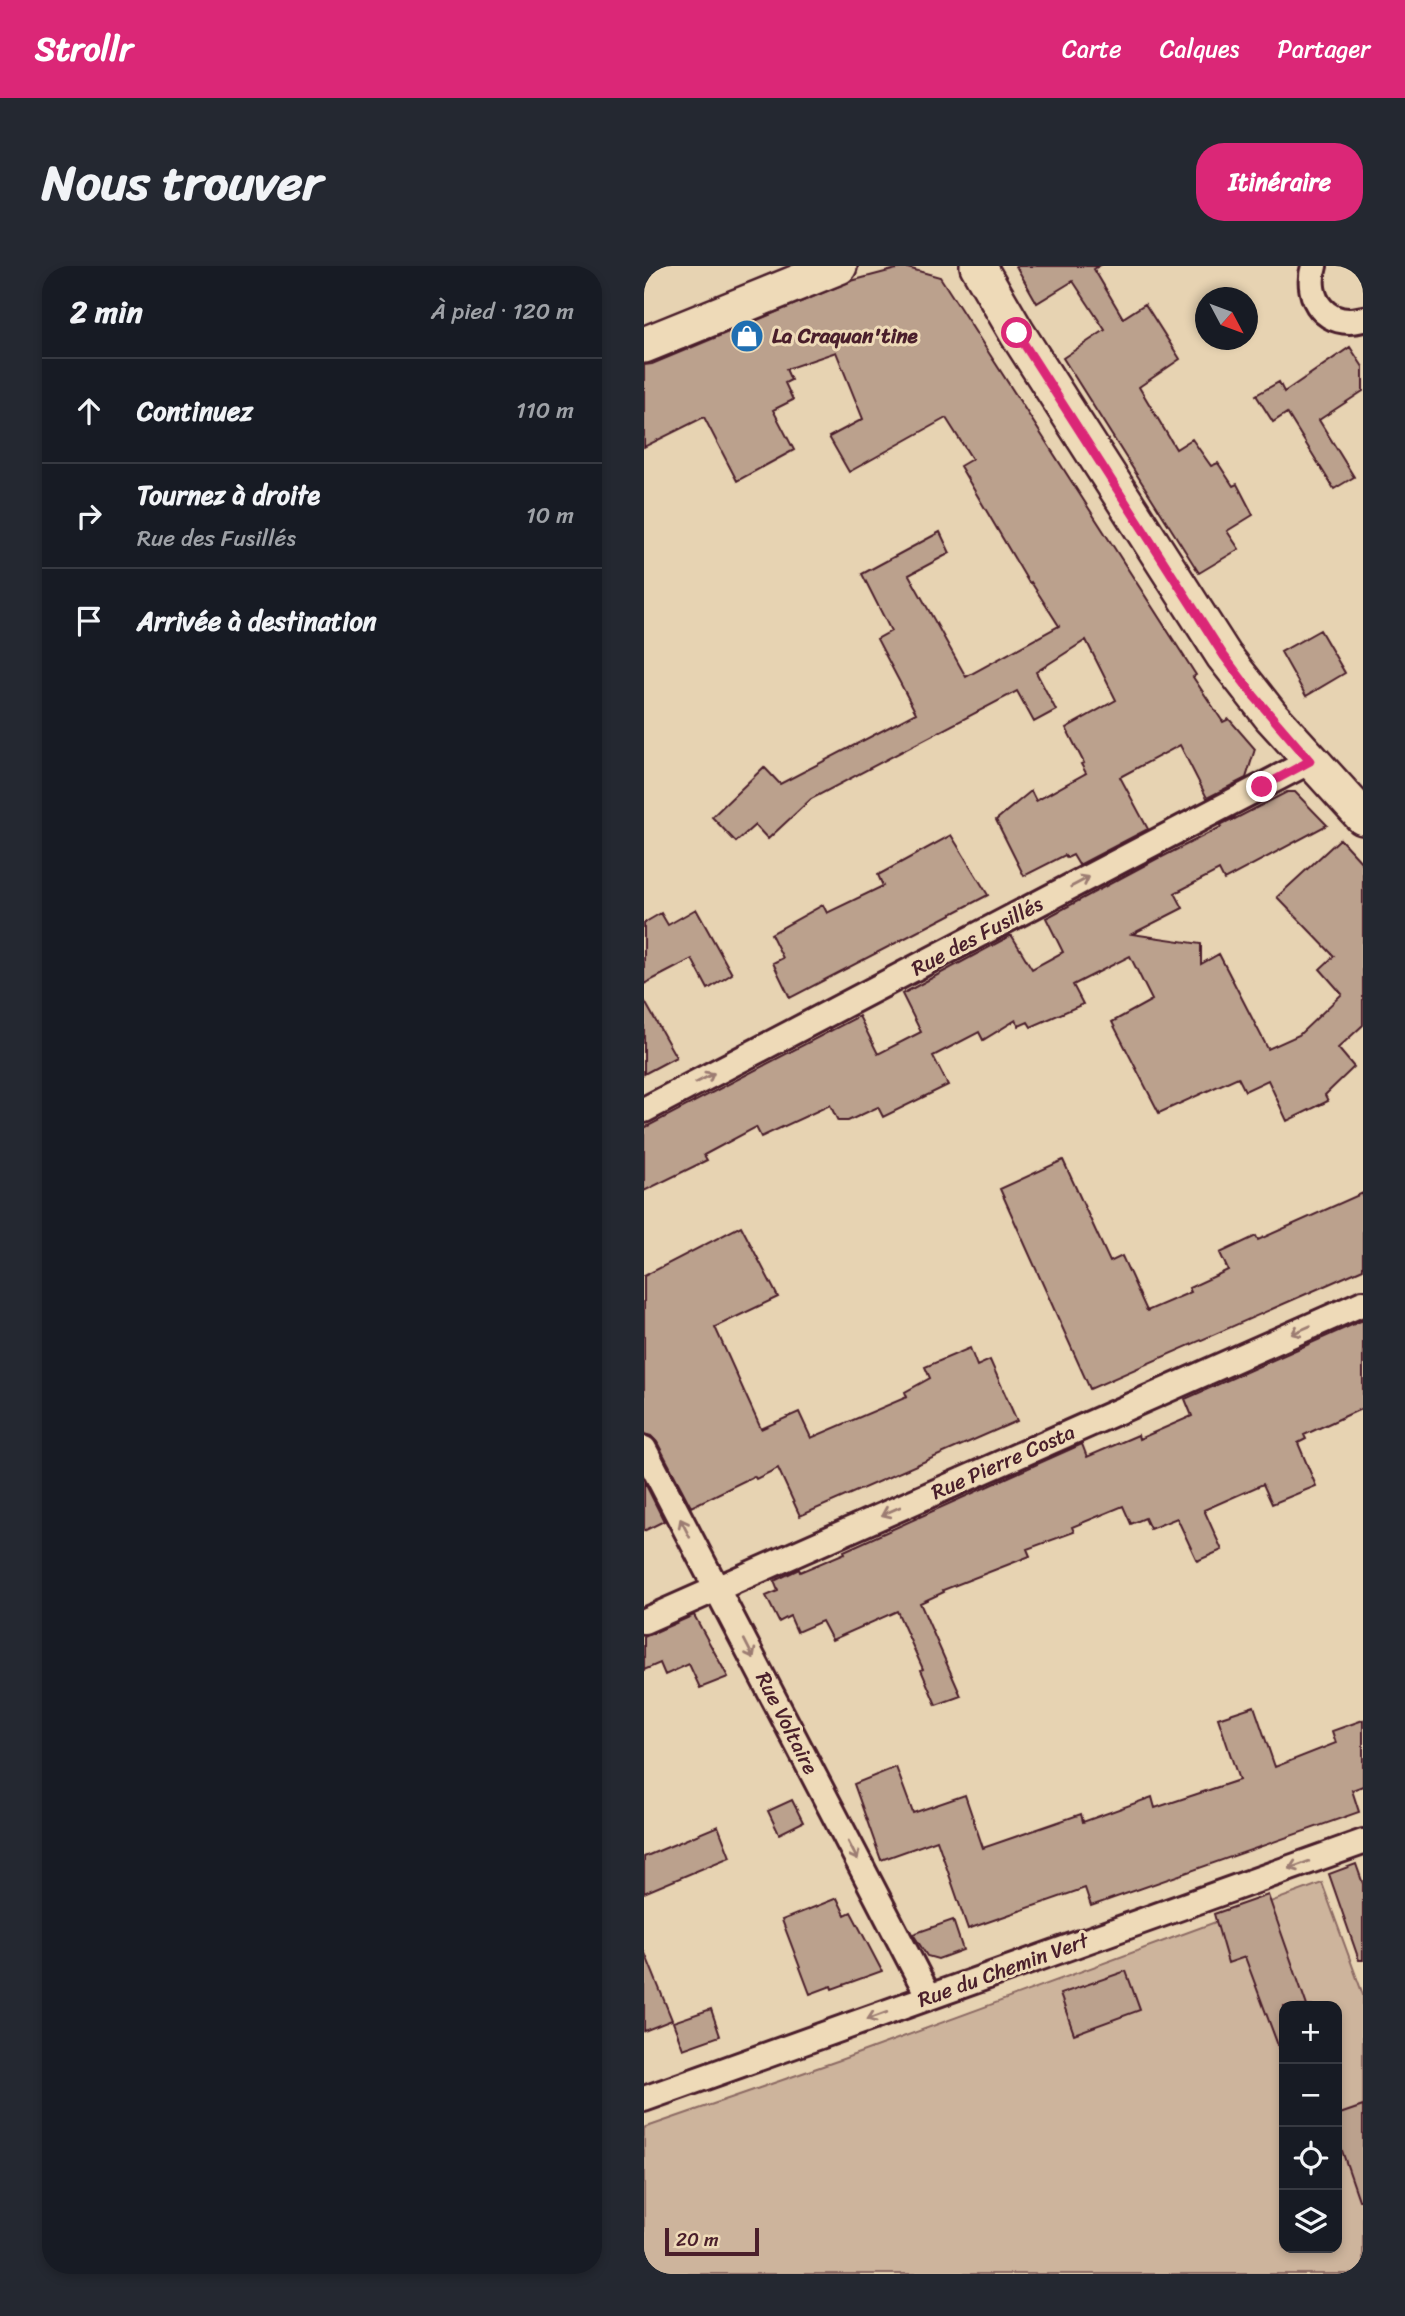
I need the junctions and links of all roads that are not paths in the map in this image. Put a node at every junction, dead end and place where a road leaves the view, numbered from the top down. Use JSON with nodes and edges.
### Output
{"nodes":[{"id":1,"x":839,"y":266,"type":"edge"},
{"id":2,"x":978,"y":266,"type":"edge"},
{"id":3,"x":1314,"y":266,"type":"edge"},
{"id":4,"x":1363,"y":319,"type":"edge"},
{"id":5,"x":644,"y":345,"type":"edge"},
{"id":6,"x":1310,"y":761,"type":"junction"},
{"id":7,"x":1363,"y":817,"type":"edge"},
{"id":8,"x":644,"y":1110,"type":"edge"},
{"id":9,"x":1363,"y":1303,"type":"edge"},
{"id":10,"x":644,"y":1449,"type":"edge"},
{"id":11,"x":717,"y":1588,"type":"junction"},
{"id":12,"x":644,"y":1621,"type":"edge"},
{"id":13,"x":1363,"y":1842,"type":"edge"},
{"id":14,"x":929,"y":1997,"type":"junction"},
{"id":15,"x":644,"y":2099,"type":"edge"}],
"edges":[{"from":1,"to":5,"type":"main road"},
{"from":2,"to":6,"type":"main road"},
{"from":3,"to":4,"type":"street"},
{"from":6,"to":7,"type":"main road"},
{"from":8,"to":6,"type":"street","name":"Rue des Fusillés","one_way":true},
{"from":9,"to":11,"type":"street","name":"Rue Pierre Costa","one_way":true},
{"from":11,"to":10,"type":"street","name":"Rue Voltaire","one_way":true},
{"from":11,"to":12,"type":"street","name":"Rue Pierre Costa"},
{"from":11,"to":14,"type":"street","name":"Rue Voltaire","one_way":true},
{"from":13,"to":14,"type":"street","name":"Rue du Chemin Vert","one_way":true},
{"from":14,"to":15,"type":"street","name":"Rue du Chemin Vert","one_way":true}]}
